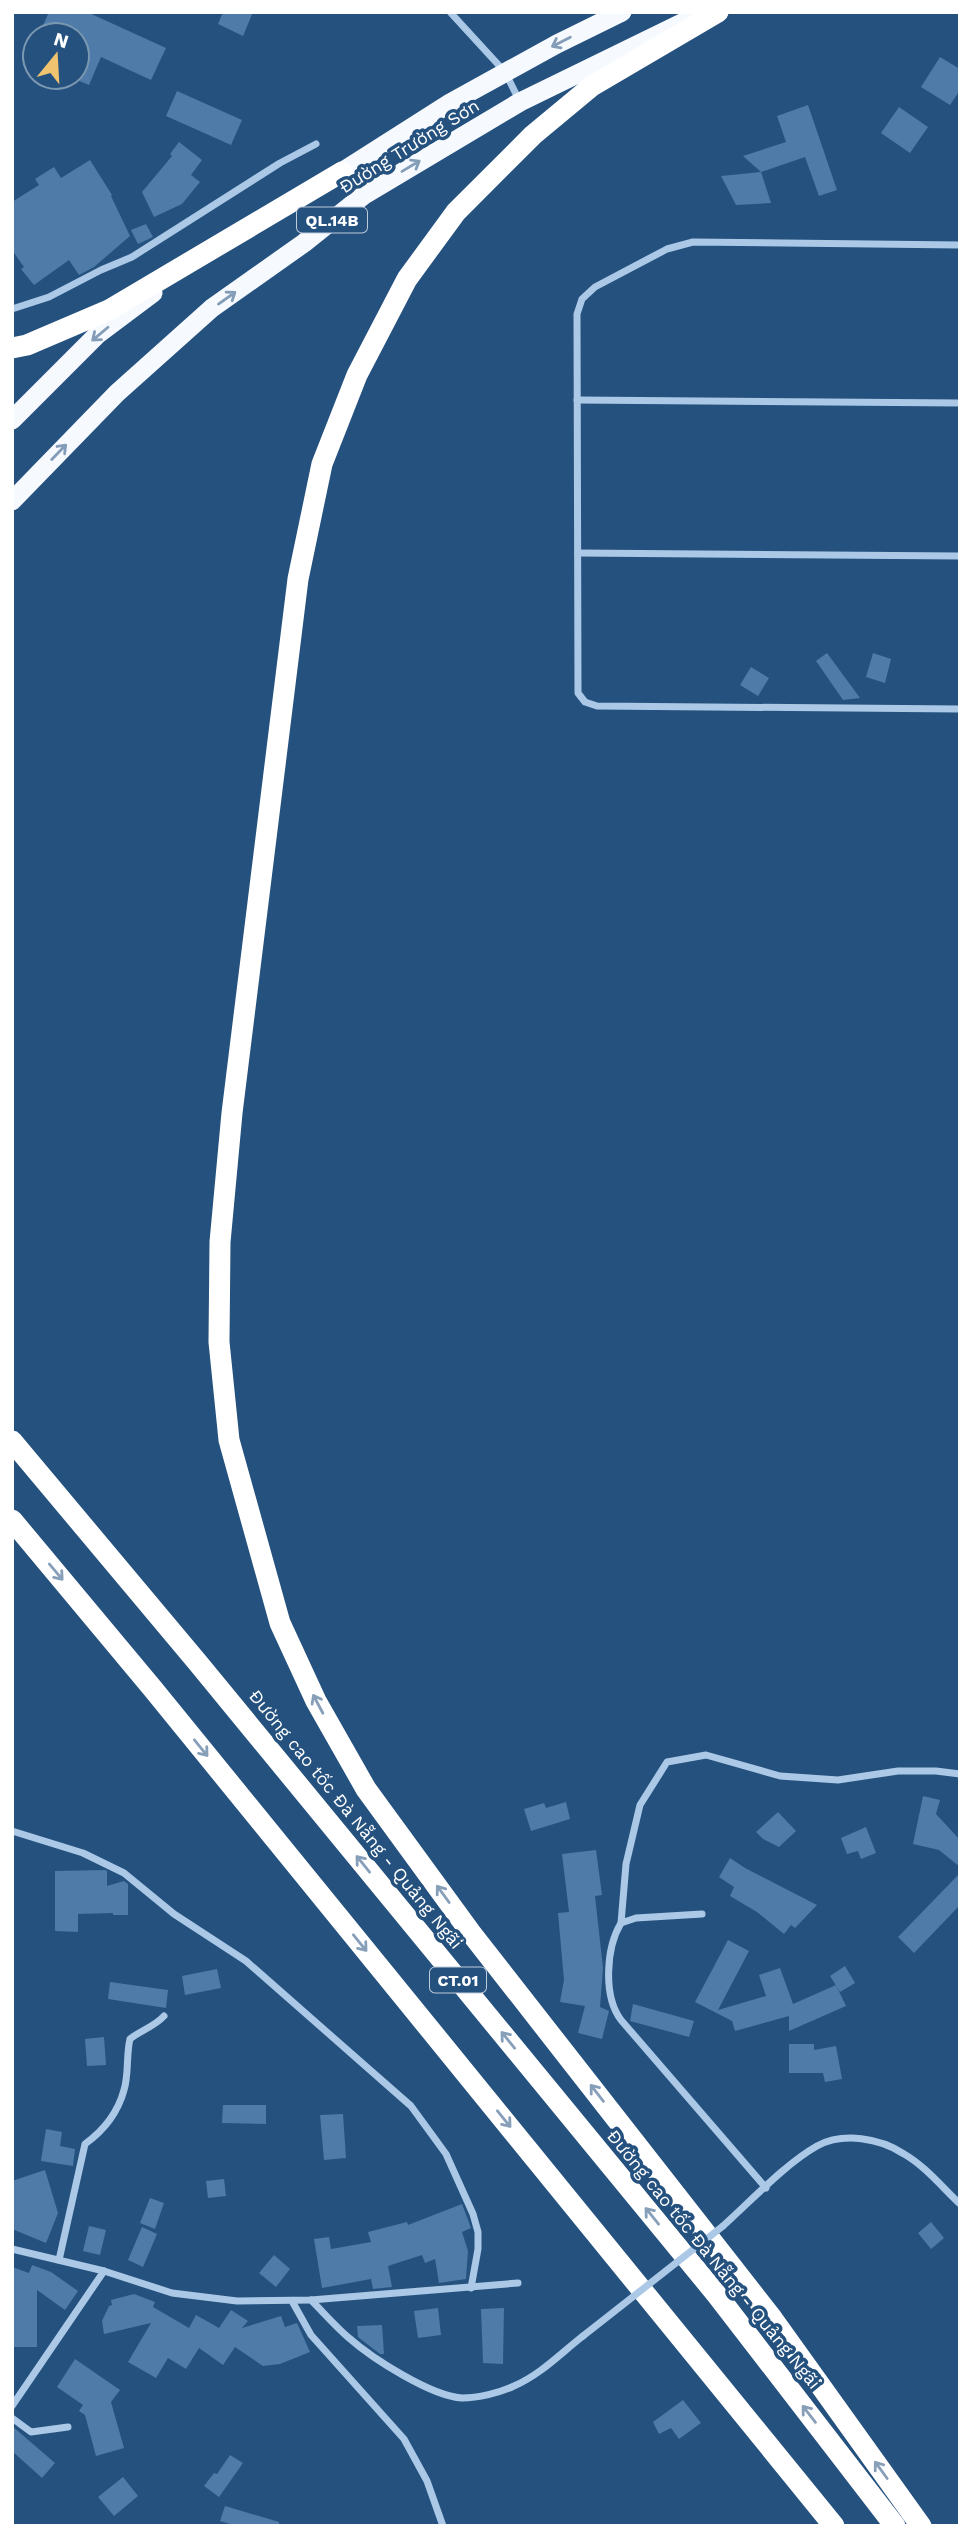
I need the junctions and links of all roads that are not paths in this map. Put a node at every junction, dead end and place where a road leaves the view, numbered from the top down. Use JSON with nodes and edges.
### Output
{"nodes":[{"id":1,"x":450,"y":12,"type":"edge"},
{"id":2,"x":622,"y":12,"type":"edge"},
{"id":3,"x":703,"y":12,"type":"edge"},
{"id":4,"x":718,"y":12,"type":"edge"},
{"id":5,"x":505,"y":72,"type":"junction"},
{"id":6,"x":520,"y":102,"type":"junction"},
{"id":7,"x":316,"y":144,"type":"dead end"},
{"id":8,"x":342,"y":172,"type":"junction"},
{"id":9,"x":960,"y":245,"type":"edge"},
{"id":10,"x":12,"y":309,"type":"edge"},
{"id":11,"x":12,"y":348,"type":"edge"},
{"id":12,"x":577,"y":400,"type":"junction"},
{"id":13,"x":960,"y":403,"type":"edge"},
{"id":14,"x":12,"y":420,"type":"edge"},
{"id":15,"x":12,"y":501,"type":"edge"},
{"id":16,"x":578,"y":553,"type":"junction"},
{"id":17,"x":960,"y":556,"type":"edge"},
{"id":18,"x":960,"y":709,"type":"edge"},
{"id":19,"x":12,"y":1441,"type":"edge"},
{"id":20,"x":12,"y":1520,"type":"edge"},
{"id":21,"x":960,"y":1774,"type":"edge"},
{"id":22,"x":12,"y":1831,"type":"edge"},
{"id":23,"x":702,"y":1914,"type":"dead end"},
{"id":24,"x":621,"y":1923,"type":"junction"},
{"id":25,"x":164,"y":2016,"type":"dead end"},
{"id":26,"x":766,"y":2188,"type":"junction"},
{"id":27,"x":960,"y":2204,"type":"edge"},
{"id":28,"x":12,"y":2249,"type":"edge"},
{"id":29,"x":59,"y":2260,"type":"junction"},
{"id":30,"x":104,"y":2271,"type":"junction"},
{"id":31,"x":518,"y":2283,"type":"dead end"},
{"id":32,"x":471,"y":2288,"type":"junction"},
{"id":33,"x":311,"y":2300,"type":"junction"},
{"id":34,"x":292,"y":2301,"type":"junction"},
{"id":35,"x":12,"y":2406,"type":"edge"},
{"id":36,"x":12,"y":2418,"type":"edge"},
{"id":37,"x":68,"y":2427,"type":"dead end"},
{"id":38,"x":443,"y":2526,"type":"edge"},
{"id":39,"x":834,"y":2526,"type":"edge"},
{"id":40,"x":895,"y":2526,"type":"edge"},
{"id":41,"x":921,"y":2526,"type":"edge"}],
"edges":[{"from":1,"to":5,"type":"street"},
{"from":2,"to":5,"type":"highway","name":"Đường Trường Sơn","number":"QL.14B","one_way":true},
{"from":3,"to":6,"type":"highway","name":"Đường Trường Sơn","number":"QL.14B"},
{"from":41,"to":4,"type":"highway","one_way":true},
{"from":5,"to":6,"type":"street"},
{"from":5,"to":8,"type":"highway","name":"Đường Trường Sơn","number":"QL.14B"},
{"from":15,"to":6,"type":"highway","name":"Đường Trường Sơn","number":"QL.14B","one_way":true},
{"from":7,"to":10,"type":"street"},
{"from":8,"to":11,"type":"highway"},
{"from":8,"to":14,"type":"highway","name":"Đường Trường Sơn","number":"QL.14B","one_way":true},
{"from":9,"to":12,"type":"street"},
{"from":12,"to":13,"type":"street"},
{"from":12,"to":16,"type":"street"},
{"from":16,"to":17,"type":"street"},
{"from":16,"to":18,"type":"street"},
{"from":40,"to":19,"type":"highway","name":"Đường cao tốc Đà Nẵng - Quảng Ngãi","number":"CT.01","one_way":true},
{"from":20,"to":39,"type":"highway","number":"CT.01","one_way":true},
{"from":21,"to":24,"type":"street"},
{"from":22,"to":32,"type":"street"},
{"from":23,"to":24,"type":"street"},
{"from":24,"to":26,"type":"street"},
{"from":25,"to":29,"type":"street"},
{"from":26,"to":27,"type":"street"},
{"from":26,"to":33,"type":"street","bridge":true},
{"from":28,"to":29,"type":"street"},
{"from":29,"to":30,"type":"street"},
{"from":30,"to":34,"type":"street"},
{"from":30,"to":35,"type":"street"},
{"from":31,"to":32,"type":"street"},
{"from":32,"to":33,"type":"street"},
{"from":33,"to":34,"type":"street"},
{"from":34,"to":38,"type":"street"},
{"from":36,"to":37,"type":"street"}]}
